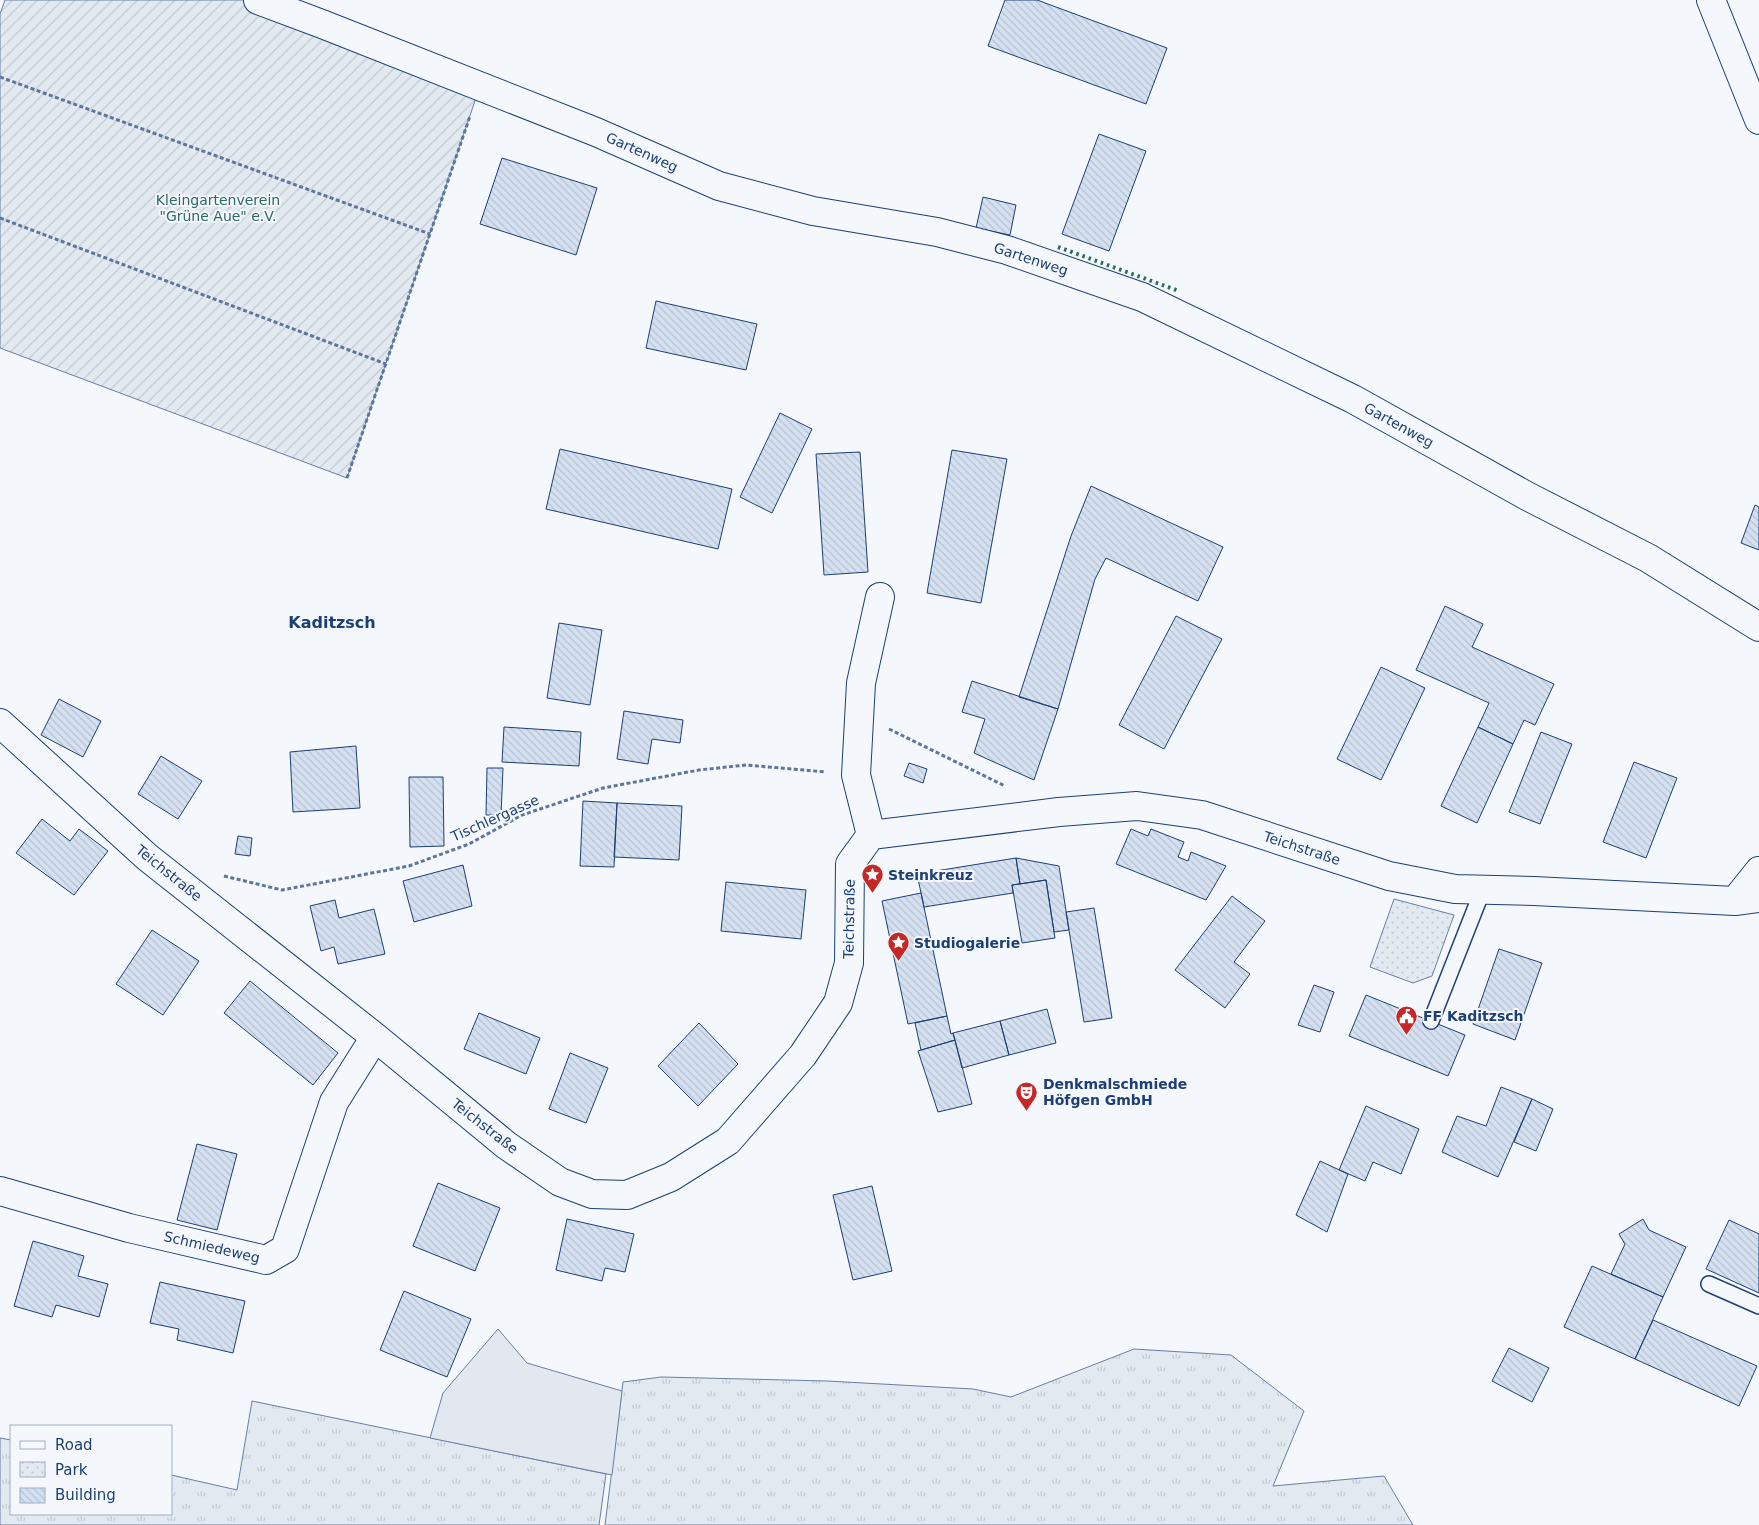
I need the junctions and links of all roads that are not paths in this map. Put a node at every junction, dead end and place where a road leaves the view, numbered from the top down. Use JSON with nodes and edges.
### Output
{"nodes":[{"id":1,"x":258,"y":0,"type":"edge"},
{"id":2,"x":1711,"y":0,"type":"edge"},
{"id":3,"x":1759,"y":120,"type":"edge"},
{"id":4,"x":880,"y":596,"type":"dead end"},
{"id":5,"x":1759,"y":627,"type":"edge"},
{"id":6,"x":0,"y":723,"type":"edge"},
{"id":7,"x":871,"y":835,"type":"junction"},
{"id":8,"x":1759,"y":871,"type":"edge"},
{"id":9,"x":1483,"y":889,"type":"junction"},
{"id":10,"x":1747,"y":900,"type":"edge"},
{"id":11,"x":1431,"y":1021,"type":"dead end"},
{"id":12,"x":375,"y":1037,"type":"junction"},
{"id":13,"x":0,"y":1191,"type":"edge"},
{"id":14,"x":1710,"y":1284,"type":"dead end"},
{"id":15,"x":1759,"y":1306,"type":"edge"}],
"edges":[{"from":1,"to":5,"type":"street","name":"Gartenweg"},
{"from":2,"to":3,"type":"street"},
{"from":4,"to":7,"type":"street"},
{"from":6,"to":12,"type":"street","name":"Teichstraße"},
{"from":7,"to":9,"type":"street","name":"Teichstraße"},
{"from":7,"to":12,"type":"street","name":"Teichstraße"},
{"from":8,"to":10,"type":"street","name":"Teichstraße"},
{"from":9,"to":10,"type":"street","name":"Teichstraße"},
{"from":9,"to":11,"type":"lane"},
{"from":12,"to":13,"type":"street","name":"Schmiedeweg"},
{"from":14,"to":15,"type":"lane"}]}
